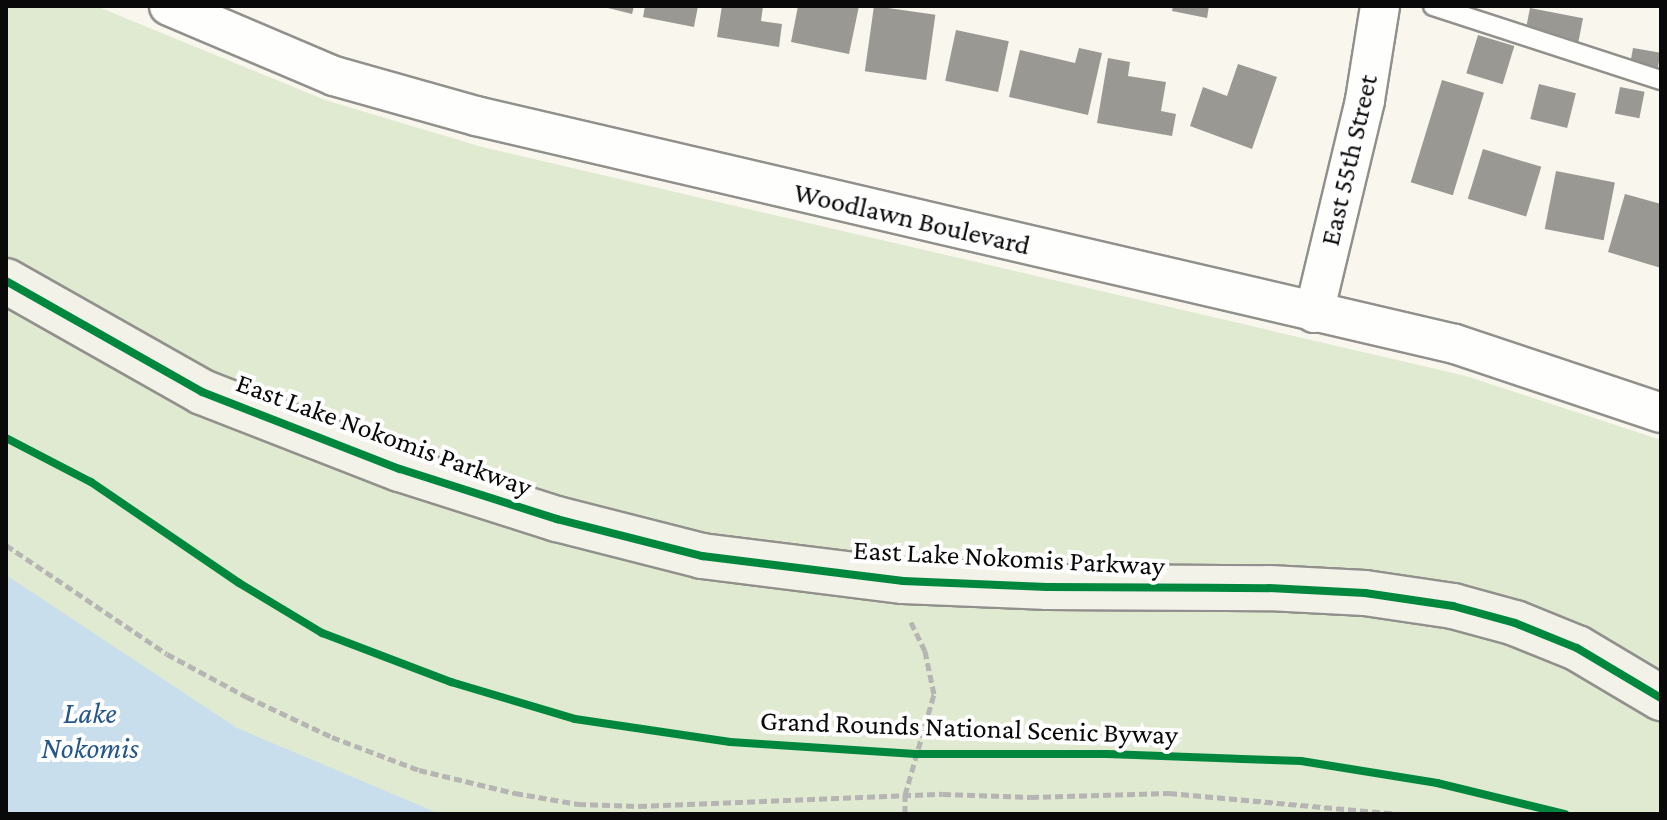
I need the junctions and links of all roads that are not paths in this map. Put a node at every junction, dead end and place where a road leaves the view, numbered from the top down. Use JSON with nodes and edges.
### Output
{"nodes":[{"id":1,"x":1380,"y":6,"type":"edge"},
{"id":2,"x":1433,"y":6,"type":"edge"},
{"id":3,"x":189,"y":10,"type":"edge"},
{"id":4,"x":1661,"y":80,"type":"edge"},
{"id":5,"x":6,"y":281,"type":"edge"},
{"id":6,"x":1314,"y":313,"type":"junction"},
{"id":7,"x":1661,"y":413,"type":"edge"},
{"id":8,"x":1661,"y":698,"type":"edge"}],
"edges":[{"from":1,"to":6,"type":"street","name":"East 55th Street"},
{"from":2,"to":4,"type":"lane"},
{"from":3,"to":6,"type":"street","name":"Woodlawn Boulevard"},
{"from":5,"to":8,"type":"street","name":"East Lake Nokomis Parkway"},
{"from":6,"to":7,"type":"street","name":"Woodlawn Boulevard"}]}
